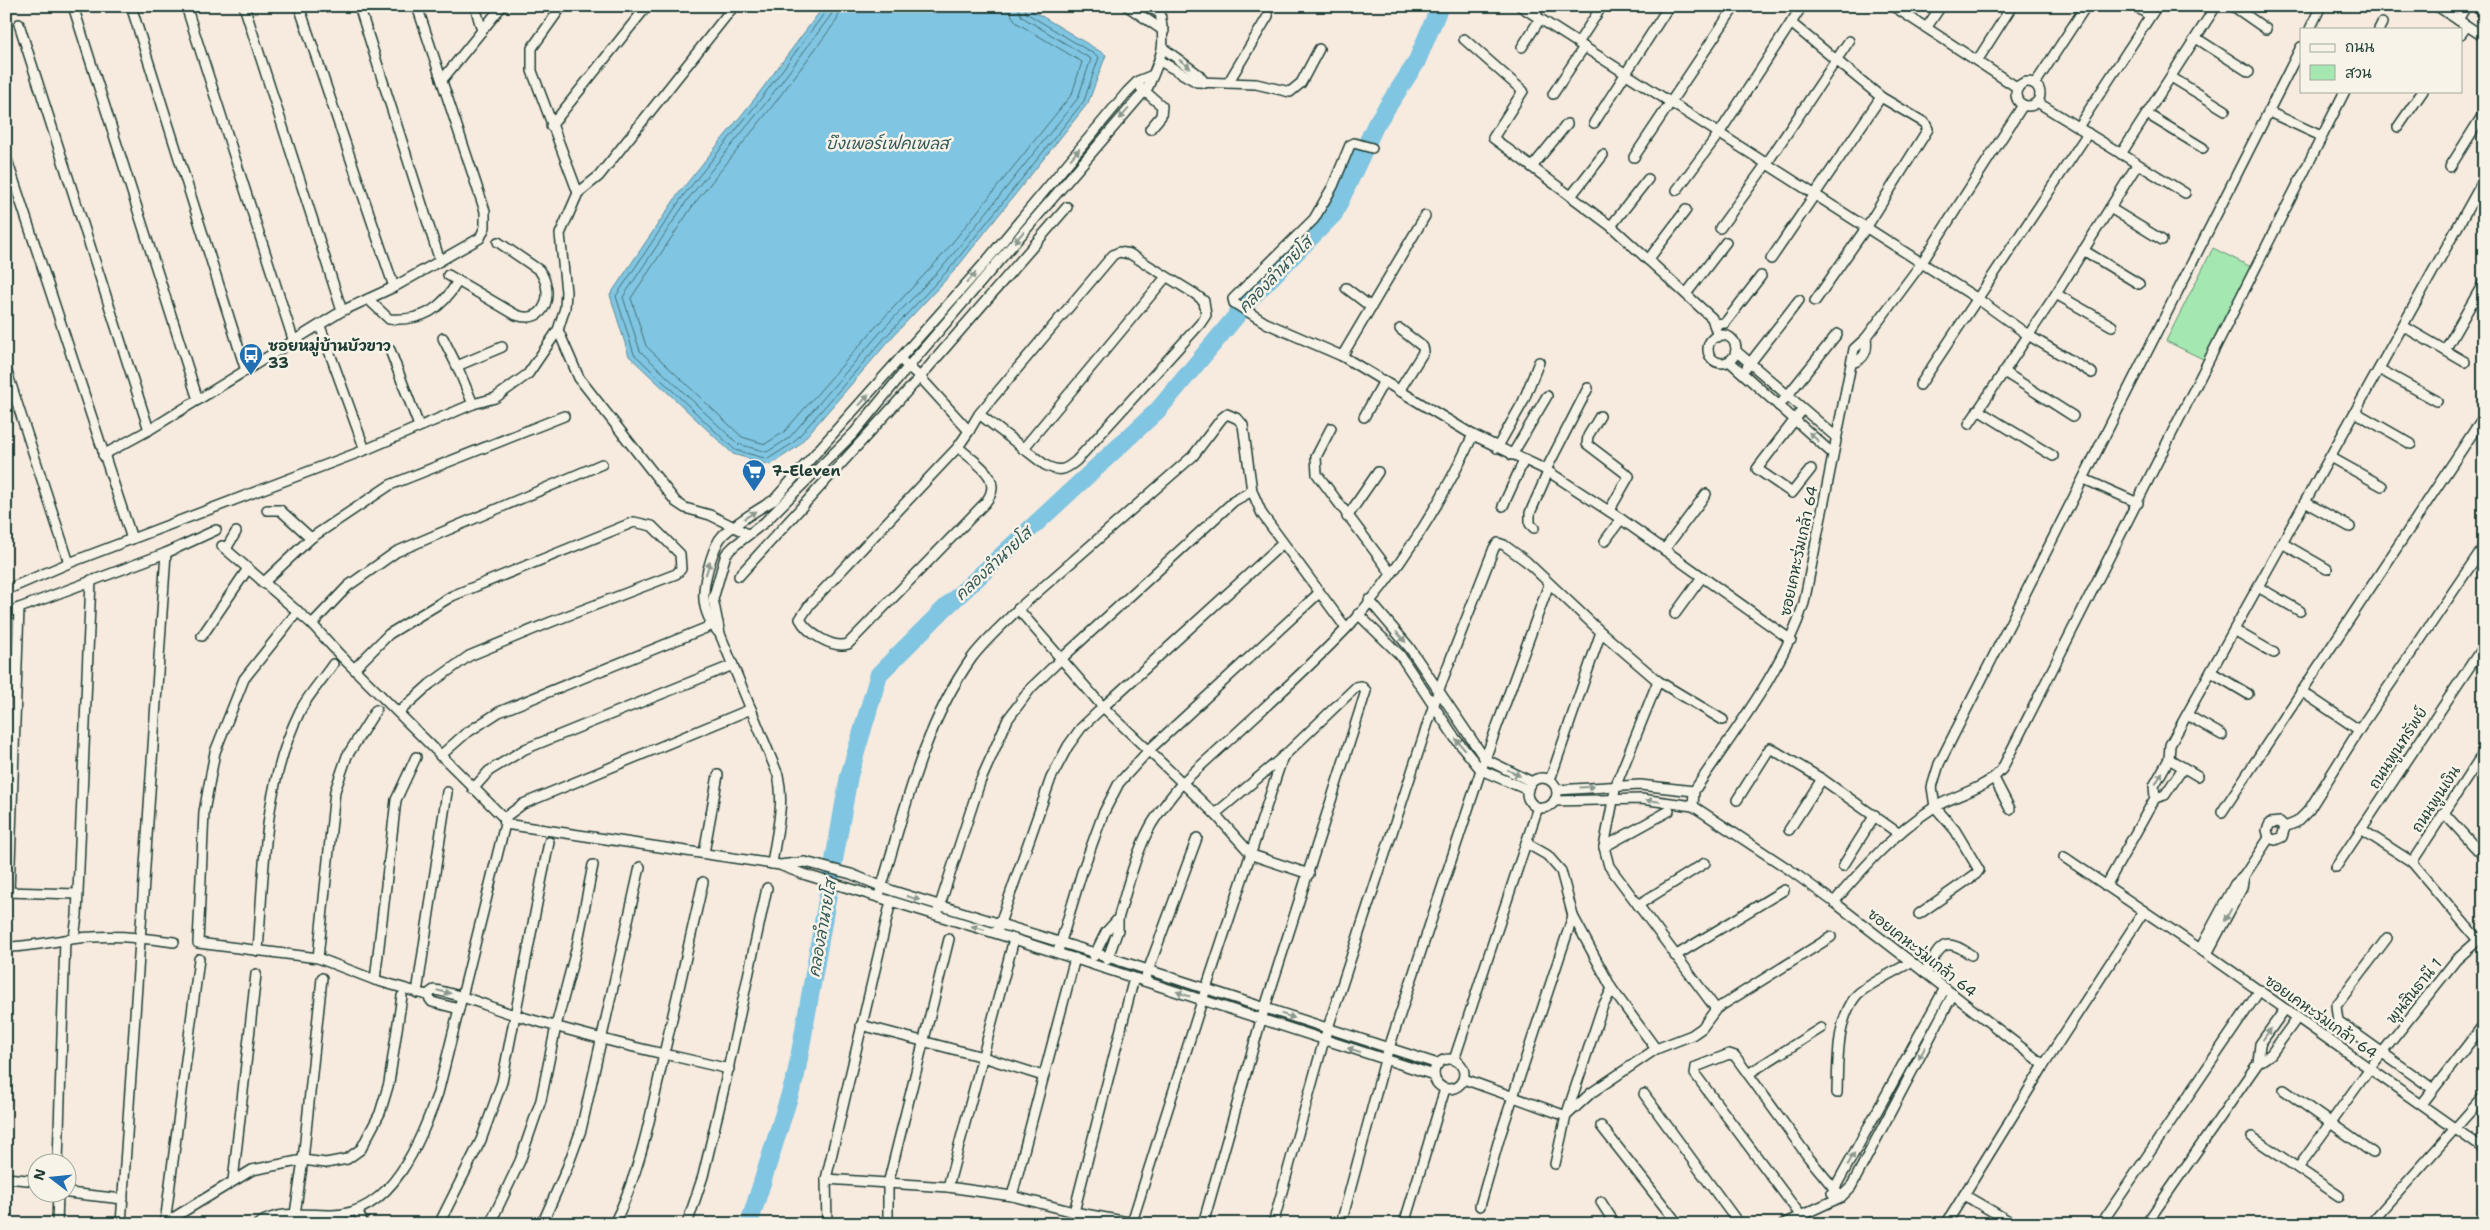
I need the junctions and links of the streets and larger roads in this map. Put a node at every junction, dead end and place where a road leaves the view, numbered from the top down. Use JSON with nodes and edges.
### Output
{"nodes":[{"id":1,"x":73,"y":6,"type":"edge"},
{"id":2,"x":131,"y":6,"type":"edge"},
{"id":3,"x":186,"y":6,"type":"edge"},
{"id":4,"x":244,"y":6,"type":"edge"},
{"id":5,"x":300,"y":6,"type":"edge"},
{"id":6,"x":359,"y":6,"type":"edge"},
{"id":7,"x":418,"y":6,"type":"edge"},
{"id":8,"x":474,"y":6,"type":"edge"},
{"id":9,"x":502,"y":6,"type":"edge"},
{"id":10,"x":562,"y":6,"type":"edge"},
{"id":11,"x":647,"y":6,"type":"edge"},
{"id":12,"x":734,"y":6,"type":"edge"},
{"id":13,"x":1127,"y":6,"type":"edge"},
{"id":14,"x":1148,"y":6,"type":"edge"},
{"id":15,"x":1520,"y":6,"type":"edge"},
{"id":16,"x":1540,"y":6,"type":"edge"},
{"id":17,"x":1602,"y":6,"type":"edge"},
{"id":18,"x":1669,"y":6,"type":"edge"},
{"id":19,"x":1735,"y":6,"type":"edge"},
{"id":20,"x":1802,"y":6,"type":"edge"},
{"id":21,"x":1893,"y":6,"type":"edge"},
{"id":22,"x":1941,"y":6,"type":"edge"},
{"id":23,"x":2012,"y":6,"type":"edge"},
{"id":24,"x":2086,"y":6,"type":"edge"},
{"id":25,"x":2136,"y":6,"type":"edge"},
{"id":26,"x":2157,"y":6,"type":"edge"},
{"id":27,"x":2216,"y":6,"type":"edge"},
{"id":28,"x":2233,"y":6,"type":"edge"},
{"id":29,"x":2322,"y":6,"type":"edge"},
{"id":30,"x":2437,"y":6,"type":"edge"},
{"id":31,"x":2466,"y":6,"type":"edge"},
{"id":32,"x":1160,"y":10,"type":"edge"},
{"id":33,"x":1268,"y":16,"type":"dead end"},
{"id":34,"x":2150,"y":16,"type":"junction"},
{"id":35,"x":1537,"y":17,"type":"junction"},
{"id":36,"x":2458,"y":20,"type":"junction"},
{"id":37,"x":19,"y":24,"type":"dead end"},
{"id":38,"x":1791,"y":24,"type":"junction"},
{"id":39,"x":2467,"y":26,"type":"junction"},
{"id":40,"x":1927,"y":28,"type":"junction"},
{"id":41,"x":2311,"y":28,"type":"edge"},
{"id":42,"x":2266,"y":29,"type":"dead end"},
{"id":43,"x":482,"y":31,"type":"junction"},
{"id":44,"x":1164,"y":31,"type":"junction"},
{"id":45,"x":2462,"y":33,"type":"edge"},
{"id":46,"x":2484,"y":37,"type":"edge"},
{"id":47,"x":2196,"y":38,"type":"junction"},
{"id":48,"x":1464,"y":39,"type":"dead end"},
{"id":49,"x":1849,"y":41,"type":"dead end"},
{"id":50,"x":1581,"y":45,"type":"junction"},
{"id":51,"x":1522,"y":47,"type":"dead end"},
{"id":52,"x":1163,"y":48,"type":"junction"},
{"id":53,"x":1319,"y":49,"type":"dead end"},
{"id":54,"x":2300,"y":49,"type":"edge"},
{"id":55,"x":1836,"y":60,"type":"junction"},
{"id":56,"x":1976,"y":60,"type":"junction"},
{"id":57,"x":1160,"y":61,"type":"junction"},
{"id":58,"x":2249,"y":72,"type":"dead end"},
{"id":59,"x":1626,"y":74,"type":"junction"},
{"id":60,"x":1153,"y":75,"type":"junction"},
{"id":61,"x":2171,"y":77,"type":"junction"},
{"id":62,"x":442,"y":80,"type":"junction"},
{"id":63,"x":1135,"y":83,"type":"junction"},
{"id":64,"x":1205,"y":83,"type":"junction"},
{"id":65,"x":1228,"y":83,"type":"junction"},
{"id":66,"x":2035,"y":84,"type":"junction"},
{"id":67,"x":2018,"y":88,"type":"junction"},
{"id":68,"x":1145,"y":90,"type":"junction"},
{"id":69,"x":2344,"y":92,"type":"edge"},
{"id":70,"x":2421,"y":92,"type":"edge"},
{"id":71,"x":1553,"y":94,"type":"dead end"},
{"id":72,"x":1881,"y":97,"type":"junction"},
{"id":73,"x":1671,"y":102,"type":"junction"},
{"id":74,"x":2037,"y":102,"type":"junction"},
{"id":75,"x":2023,"y":105,"type":"junction"},
{"id":76,"x":2225,"y":110,"type":"dead end"},
{"id":77,"x":2269,"y":112,"type":"junction"},
{"id":78,"x":2484,"y":113,"type":"edge"},
{"id":79,"x":2147,"y":114,"type":"junction"},
{"id":80,"x":1594,"y":123,"type":"dead end"},
{"id":81,"x":1567,"y":124,"type":"dead end"},
{"id":82,"x":551,"y":126,"type":"junction"},
{"id":83,"x":2078,"y":127,"type":"junction"},
{"id":84,"x":2398,"y":127,"type":"dead end"},
{"id":85,"x":1150,"y":130,"type":"dead end"},
{"id":86,"x":1720,"y":132,"type":"junction"},
{"id":87,"x":2088,"y":133,"type":"junction"},
{"id":88,"x":2321,"y":136,"type":"junction"},
{"id":89,"x":1372,"y":148,"type":"dead end"},
{"id":90,"x":2203,"y":148,"type":"dead end"},
{"id":91,"x":2121,"y":154,"type":"junction"},
{"id":92,"x":1603,"y":155,"type":"dead end"},
{"id":93,"x":6,"y":157,"type":"edge"},
{"id":94,"x":1634,"y":157,"type":"dead end"},
{"id":95,"x":1767,"y":163,"type":"junction"},
{"id":96,"x":2137,"y":165,"type":"junction"},
{"id":97,"x":1532,"y":167,"type":"junction"},
{"id":98,"x":2450,"y":167,"type":"dead end"},
{"id":99,"x":1648,"y":179,"type":"dead end"},
{"id":100,"x":1052,"y":181,"type":"junction"},
{"id":101,"x":2482,"y":183,"type":"dead end"},
{"id":102,"x":1061,"y":188,"type":"junction"},
{"id":103,"x":1677,"y":190,"type":"dead end"},
{"id":104,"x":578,"y":193,"type":"junction"},
{"id":105,"x":2185,"y":193,"type":"dead end"},
{"id":106,"x":1816,"y":195,"type":"junction"},
{"id":107,"x":1571,"y":196,"type":"junction"},
{"id":108,"x":1066,"y":207,"type":"dead end"},
{"id":109,"x":2110,"y":208,"type":"junction"},
{"id":110,"x":1686,"y":210,"type":"dead end"},
{"id":111,"x":1425,"y":216,"type":"dead end"},
{"id":112,"x":1612,"y":227,"type":"junction"},
{"id":113,"x":1720,"y":228,"type":"dead end"},
{"id":114,"x":1866,"y":228,"type":"junction"},
{"id":115,"x":2162,"y":240,"type":"dead end"},
{"id":116,"x":498,"y":242,"type":"dead end"},
{"id":117,"x":1726,"y":242,"type":"dead end"},
{"id":118,"x":2083,"y":250,"type":"junction"},
{"id":119,"x":1772,"y":259,"type":"dead end"},
{"id":120,"x":1648,"y":260,"type":"junction"},
{"id":121,"x":440,"y":261,"type":"junction"},
{"id":122,"x":1921,"y":264,"type":"junction"},
{"id":123,"x":448,"y":275,"type":"dead end"},
{"id":124,"x":1762,"y":276,"type":"dead end"},
{"id":125,"x":1166,"y":277,"type":"junction"},
{"id":126,"x":458,"y":281,"type":"junction"},
{"id":127,"x":2484,"y":282,"type":"edge"},
{"id":128,"x":2139,"y":284,"type":"dead end"},
{"id":129,"x":394,"y":287,"type":"junction"},
{"id":130,"x":1346,"y":288,"type":"dead end"},
{"id":131,"x":1686,"y":294,"type":"junction"},
{"id":132,"x":2056,"y":294,"type":"junction"},
{"id":133,"x":368,"y":299,"type":"junction"},
{"id":134,"x":1978,"y":299,"type":"junction"},
{"id":135,"x":1799,"y":300,"type":"dead end"},
{"id":136,"x":1815,"y":301,"type":"dead end"},
{"id":137,"x":1371,"y":307,"type":"junction"},
{"id":138,"x":342,"y":312,"type":"junction"},
{"id":139,"x":1714,"y":324,"type":"junction"},
{"id":140,"x":320,"y":326,"type":"junction"},
{"id":141,"x":2112,"y":326,"type":"dead end"},
{"id":142,"x":2403,"y":326,"type":"junction"},
{"id":143,"x":1400,"y":329,"type":"dead end"},
{"id":144,"x":558,"y":330,"type":"junction"},
{"id":145,"x":1837,"y":334,"type":"dead end"},
{"id":146,"x":2028,"y":335,"type":"junction"},
{"id":147,"x":1718,"y":337,"type":"junction"},
{"id":148,"x":443,"y":338,"type":"dead end"},
{"id":149,"x":1866,"y":338,"type":"junction"},
{"id":150,"x":294,"y":342,"type":"junction"},
{"id":151,"x":502,"y":347,"type":"dead end"},
{"id":152,"x":390,"y":350,"type":"dead end"},
{"id":153,"x":2445,"y":350,"type":"junction"},
{"id":154,"x":1736,"y":351,"type":"junction"},
{"id":155,"x":1342,"y":356,"type":"junction"},
{"id":156,"x":900,"y":359,"type":"junction"},
{"id":157,"x":1729,"y":361,"type":"junction"},
{"id":158,"x":1539,"y":362,"type":"dead end"},
{"id":159,"x":2464,"y":362,"type":"dead end"},
{"id":160,"x":1750,"y":363,"type":"junction"},
{"id":161,"x":1852,"y":363,"type":"junction"},
{"id":162,"x":457,"y":366,"type":"junction"},
{"id":163,"x":908,"y":367,"type":"junction"},
{"id":164,"x":6,"y":369,"type":"edge"},
{"id":165,"x":2379,"y":369,"type":"junction"},
{"id":166,"x":246,"y":372,"type":"junction"},
{"id":167,"x":2004,"y":372,"type":"junction"},
{"id":168,"x":1742,"y":373,"type":"junction"},
{"id":169,"x":2092,"y":373,"type":"dead end"},
{"id":170,"x":920,"y":377,"type":"junction"},
{"id":171,"x":1384,"y":381,"type":"junction"},
{"id":172,"x":1920,"y":385,"type":"dead end"},
{"id":173,"x":1588,"y":388,"type":"dead end"},
{"id":174,"x":1399,"y":391,"type":"junction"},
{"id":175,"x":1788,"y":395,"type":"junction"},
{"id":176,"x":1548,"y":396,"type":"dead end"},
{"id":177,"x":198,"y":400,"type":"junction"},
{"id":178,"x":2437,"y":401,"type":"dead end"},
{"id":179,"x":473,"y":404,"type":"junction"},
{"id":180,"x":1779,"y":406,"type":"junction"},
{"id":181,"x":1803,"y":409,"type":"junction"},
{"id":182,"x":1978,"y":410,"type":"junction"},
{"id":183,"x":2355,"y":412,"type":"junction"},
{"id":184,"x":979,"y":414,"type":"junction"},
{"id":185,"x":564,"y":416,"type":"dead end"},
{"id":186,"x":1364,"y":416,"type":"dead end"},
{"id":187,"x":1600,"y":416,"type":"dead end"},
{"id":188,"x":2073,"y":416,"type":"dead end"},
{"id":189,"x":2484,"y":416,"type":"edge"},
{"id":190,"x":1795,"y":420,"type":"junction"},
{"id":191,"x":1969,"y":424,"type":"dead end"},
{"id":192,"x":419,"y":426,"type":"junction"},
{"id":193,"x":1332,"y":428,"type":"dead end"},
{"id":194,"x":149,"y":430,"type":"junction"},
{"id":195,"x":969,"y":430,"type":"junction"},
{"id":196,"x":1474,"y":436,"type":"junction"},
{"id":197,"x":1836,"y":437,"type":"junction"},
{"id":198,"x":2411,"y":444,"type":"dead end"},
{"id":199,"x":958,"y":447,"type":"junction"},
{"id":200,"x":1497,"y":448,"type":"junction"},
{"id":201,"x":1023,"y":449,"type":"junction"},
{"id":202,"x":365,"y":450,"type":"junction"},
{"id":203,"x":1833,"y":454,"type":"junction"},
{"id":204,"x":103,"y":455,"type":"junction"},
{"id":205,"x":1512,"y":455,"type":"junction"},
{"id":206,"x":2053,"y":456,"type":"dead end"},
{"id":207,"x":2330,"y":457,"type":"junction"},
{"id":208,"x":1524,"y":460,"type":"junction"},
{"id":209,"x":602,"y":464,"type":"dead end"},
{"id":210,"x":1811,"y":469,"type":"dead end"},
{"id":211,"x":1547,"y":471,"type":"junction"},
{"id":212,"x":1378,"y":472,"type":"dead end"},
{"id":213,"x":2084,"y":479,"type":"junction"},
{"id":214,"x":2382,"y":486,"type":"dead end"},
{"id":215,"x":1252,"y":492,"type":"junction"},
{"id":216,"x":1706,"y":494,"type":"dead end"},
{"id":217,"x":2305,"y":502,"type":"junction"},
{"id":218,"x":2138,"y":503,"type":"junction"},
{"id":219,"x":1503,"y":506,"type":"dead end"},
{"id":220,"x":267,"y":510,"type":"dead end"},
{"id":221,"x":1609,"y":510,"type":"junction"},
{"id":222,"x":1347,"y":517,"type":"junction"},
{"id":223,"x":1621,"y":519,"type":"junction"},
{"id":224,"x":734,"y":526,"type":"junction"},
{"id":225,"x":2350,"y":527,"type":"dead end"},
{"id":226,"x":1534,"y":528,"type":"dead end"},
{"id":227,"x":216,"y":530,"type":"dead end"},
{"id":228,"x":236,"y":532,"type":"dead end"},
{"id":229,"x":748,"y":534,"type":"junction"},
{"id":230,"x":310,"y":538,"type":"junction"},
{"id":231,"x":132,"y":540,"type":"junction"},
{"id":232,"x":1605,"y":541,"type":"dead end"},
{"id":233,"x":1282,"y":543,"type":"junction"},
{"id":234,"x":2282,"y":543,"type":"junction"},
{"id":235,"x":2484,"y":546,"type":"edge"},
{"id":236,"x":1664,"y":550,"type":"junction"},
{"id":237,"x":166,"y":553,"type":"junction"},
{"id":238,"x":69,"y":563,"type":"junction"},
{"id":239,"x":2326,"y":569,"type":"dead end"},
{"id":240,"x":247,"y":570,"type":"junction"},
{"id":241,"x":1390,"y":573,"type":"junction"},
{"id":242,"x":739,"y":576,"type":"dead end"},
{"id":243,"x":1702,"y":577,"type":"junction"},
{"id":244,"x":91,"y":580,"type":"junction"},
{"id":245,"x":263,"y":583,"type":"junction"},
{"id":246,"x":1549,"y":584,"type":"junction"},
{"id":247,"x":2258,"y":587,"type":"junction"},
{"id":248,"x":6,"y":590,"type":"edge"},
{"id":249,"x":1319,"y":593,"type":"junction"},
{"id":250,"x":1369,"y":600,"type":"junction"},
{"id":251,"x":19,"y":608,"type":"junction"},
{"id":252,"x":1018,"y":609,"type":"junction"},
{"id":253,"x":298,"y":611,"type":"junction"},
{"id":254,"x":2300,"y":611,"type":"dead end"},
{"id":255,"x":6,"y":613,"type":"edge"},
{"id":256,"x":1358,"y":614,"type":"junction"},
{"id":257,"x":1675,"y":614,"type":"dead end"},
{"id":258,"x":312,"y":624,"type":"junction"},
{"id":259,"x":715,"y":624,"type":"junction"},
{"id":260,"x":1346,"y":628,"type":"junction"},
{"id":261,"x":2234,"y":630,"type":"junction"},
{"id":262,"x":1601,"y":632,"type":"junction"},
{"id":263,"x":202,"y":636,"type":"dead end"},
{"id":264,"x":1791,"y":640,"type":"junction"},
{"id":265,"x":2484,"y":645,"type":"edge"},
{"id":266,"x":2274,"y":653,"type":"dead end"},
{"id":267,"x":1060,"y":660,"type":"junction"},
{"id":268,"x":334,"y":664,"type":"dead end"},
{"id":269,"x":733,"y":666,"type":"junction"},
{"id":270,"x":355,"y":668,"type":"junction"},
{"id":271,"x":2211,"y":672,"type":"junction"},
{"id":272,"x":1658,"y":681,"type":"junction"},
{"id":273,"x":1439,"y":689,"type":"junction"},
{"id":274,"x":2301,"y":691,"type":"junction"},
{"id":275,"x":2248,"y":694,"type":"dead end"},
{"id":276,"x":1434,"y":706,"type":"junction"},
{"id":277,"x":1103,"y":707,"type":"junction"},
{"id":278,"x":751,"y":708,"type":"junction"},
{"id":279,"x":376,"y":710,"type":"dead end"},
{"id":280,"x":399,"y":712,"type":"junction"},
{"id":281,"x":2187,"y":714,"type":"junction"},
{"id":282,"x":1723,"y":720,"type":"dead end"},
{"id":283,"x":2359,"y":730,"type":"junction"},
{"id":284,"x":2222,"y":735,"type":"dead end"},
{"id":285,"x":1149,"y":750,"type":"junction"},
{"id":286,"x":2484,"y":752,"type":"edge"},
{"id":287,"x":440,"y":756,"type":"junction"},
{"id":288,"x":1284,"y":756,"type":"junction"},
{"id":289,"x":416,"y":757,"type":"dead end"},
{"id":290,"x":1486,"y":759,"type":"junction"},
{"id":291,"x":2169,"y":759,"type":"junction"},
{"id":292,"x":2480,"y":765,"type":"edge"},
{"id":293,"x":2183,"y":768,"type":"junction"},
{"id":294,"x":1482,"y":770,"type":"junction"},
{"id":295,"x":718,"y":775,"type":"dead end"},
{"id":296,"x":2198,"y":776,"type":"dead end"},
{"id":297,"x":1994,"y":778,"type":"junction"},
{"id":298,"x":1822,"y":779,"type":"junction"},
{"id":299,"x":1550,"y":780,"type":"junction"},
{"id":300,"x":1182,"y":783,"type":"junction"},
{"id":301,"x":1616,"y":785,"type":"junction"},
{"id":302,"x":1530,"y":786,"type":"junction"},
{"id":303,"x":473,"y":789,"type":"junction"},
{"id":304,"x":1557,"y":790,"type":"junction"},
{"id":305,"x":1694,"y":791,"type":"junction"},
{"id":306,"x":448,"y":792,"type":"dead end"},
{"id":307,"x":2155,"y":798,"type":"junction"},
{"id":308,"x":1613,"y":800,"type":"junction"},
{"id":309,"x":1738,"y":800,"type":"dead end"},
{"id":310,"x":1554,"y":802,"type":"junction"},
{"id":311,"x":1693,"y":806,"type":"junction"},
{"id":312,"x":1538,"y":807,"type":"junction"},
{"id":313,"x":1935,"y":807,"type":"junction"},
{"id":314,"x":2010,"y":809,"type":"dead end"},
{"id":315,"x":1669,"y":811,"type":"dead end"},
{"id":316,"x":2222,"y":812,"type":"dead end"},
{"id":317,"x":2444,"y":813,"type":"junction"},
{"id":318,"x":1215,"y":814,"type":"junction"},
{"id":319,"x":1876,"y":815,"type":"junction"},
{"id":320,"x":504,"y":821,"type":"junction"},
{"id":321,"x":2285,"y":827,"type":"junction"},
{"id":322,"x":2361,"y":829,"type":"junction"},
{"id":323,"x":1789,"y":830,"type":"dead end"},
{"id":324,"x":1898,"y":833,"type":"junction"},
{"id":325,"x":1197,"y":838,"type":"dead end"},
{"id":326,"x":2270,"y":838,"type":"junction"},
{"id":327,"x":549,"y":842,"type":"dead end"},
{"id":328,"x":1526,"y":843,"type":"junction"},
{"id":329,"x":1604,"y":847,"type":"junction"},
{"id":330,"x":704,"y":853,"type":"junction"},
{"id":331,"x":1252,"y":854,"type":"junction"},
{"id":332,"x":2064,"y":857,"type":"dead end"},
{"id":333,"x":2484,"y":857,"type":"edge"},
{"id":334,"x":2412,"y":862,"type":"junction"},
{"id":335,"x":1705,"y":863,"type":"dead end"},
{"id":336,"x":776,"y":864,"type":"junction"},
{"id":337,"x":593,"y":865,"type":"dead end"},
{"id":338,"x":1843,"y":866,"type":"dead end"},
{"id":339,"x":640,"y":867,"type":"dead end"},
{"id":340,"x":2336,"y":867,"type":"dead end"},
{"id":341,"x":1309,"y":874,"type":"junction"},
{"id":342,"x":704,"y":882,"type":"dead end"},
{"id":343,"x":882,"y":886,"type":"junction"},
{"id":344,"x":2106,"y":886,"type":"junction"},
{"id":345,"x":767,"y":888,"type":"dead end"},
{"id":346,"x":1784,"y":890,"type":"dead end"},
{"id":347,"x":8,"y":892,"type":"edge"},
{"id":348,"x":77,"y":894,"type":"junction"},
{"id":349,"x":878,"y":897,"type":"junction"},
{"id":350,"x":891,"y":901,"type":"junction"},
{"id":351,"x":1834,"y":902,"type":"junction"},
{"id":352,"x":1638,"y":905,"type":"junction"},
{"id":353,"x":940,"y":906,"type":"junction"},
{"id":354,"x":2144,"y":911,"type":"junction"},
{"id":355,"x":1919,"y":914,"type":"dead end"},
{"id":356,"x":936,"y":916,"type":"junction"},
{"id":357,"x":1573,"y":916,"type":"junction"},
{"id":358,"x":1118,"y":919,"type":"junction"},
{"id":359,"x":998,"y":929,"type":"junction"},
{"id":360,"x":1831,"y":937,"type":"dead end"},
{"id":361,"x":2481,"y":937,"type":"edge"},
{"id":362,"x":142,"y":938,"type":"junction"},
{"id":363,"x":2387,"y":938,"type":"dead end"},
{"id":364,"x":69,"y":939,"type":"junction"},
{"id":365,"x":949,"y":939,"type":"dead end"},
{"id":366,"x":1014,"y":939,"type":"junction"},
{"id":367,"x":174,"y":942,"type":"dead end"},
{"id":368,"x":1061,"y":943,"type":"junction"},
{"id":369,"x":6,"y":947,"type":"edge"},
{"id":370,"x":258,"y":951,"type":"junction"},
{"id":371,"x":2204,"y":951,"type":"junction"},
{"id":372,"x":1058,"y":953,"type":"junction"},
{"id":373,"x":1095,"y":953,"type":"junction"},
{"id":374,"x":1971,"y":955,"type":"dead end"},
{"id":375,"x":1675,"y":956,"type":"junction"},
{"id":376,"x":1108,"y":957,"type":"junction"},
{"id":377,"x":318,"y":958,"type":"junction"},
{"id":378,"x":1075,"y":958,"type":"junction"},
{"id":379,"x":199,"y":959,"type":"dead end"},
{"id":380,"x":1911,"y":962,"type":"junction"},
{"id":381,"x":1090,"y":963,"type":"junction"},
{"id":382,"x":1106,"y":968,"type":"junction"},
{"id":383,"x":1148,"y":971,"type":"junction"},
{"id":384,"x":1925,"y":973,"type":"junction"},
{"id":385,"x":256,"y":974,"type":"dead end"},
{"id":386,"x":322,"y":978,"type":"dead end"},
{"id":387,"x":1134,"y":978,"type":"junction"},
{"id":388,"x":375,"y":980,"type":"junction"},
{"id":389,"x":1145,"y":981,"type":"junction"},
{"id":390,"x":1612,"y":988,"type":"junction"},
{"id":391,"x":1945,"y":988,"type":"junction"},
{"id":392,"x":1206,"y":990,"type":"junction"},
{"id":393,"x":2260,"y":990,"type":"junction"},
{"id":394,"x":417,"y":993,"type":"junction"},
{"id":395,"x":1953,"y":994,"type":"junction"},
{"id":396,"x":427,"y":995,"type":"junction"},
{"id":397,"x":402,"y":996,"type":"dead end"},
{"id":398,"x":462,"y":996,"type":"junction"},
{"id":399,"x":1202,"y":1001,"type":"junction"},
{"id":400,"x":1265,"y":1008,"type":"junction"},
{"id":401,"x":459,"y":1009,"type":"junction"},
{"id":402,"x":1716,"y":1009,"type":"junction"},
{"id":403,"x":2285,"y":1009,"type":"junction"},
{"id":404,"x":515,"y":1015,"type":"junction"},
{"id":405,"x":2298,"y":1018,"type":"junction"},
{"id":406,"x":1928,"y":1019,"type":"junction"},
{"id":407,"x":1261,"y":1020,"type":"junction"},
{"id":408,"x":1938,"y":1023,"type":"junction"},
{"id":409,"x":2484,"y":1024,"type":"edge"},
{"id":410,"x":861,"y":1025,"type":"junction"},
{"id":411,"x":556,"y":1026,"type":"junction"},
{"id":412,"x":1821,"y":1028,"type":"dead end"},
{"id":413,"x":1328,"y":1029,"type":"junction"},
{"id":414,"x":602,"y":1040,"type":"junction"},
{"id":415,"x":1324,"y":1040,"type":"junction"},
{"id":416,"x":924,"y":1041,"type":"junction"},
{"id":417,"x":1389,"y":1048,"type":"junction"},
{"id":418,"x":1656,"y":1049,"type":"junction"},
{"id":419,"x":2382,"y":1053,"type":"junction"},
{"id":420,"x":664,"y":1054,"type":"junction"},
{"id":421,"x":983,"y":1057,"type":"junction"},
{"id":422,"x":1385,"y":1060,"type":"junction"},
{"id":423,"x":1454,"y":1060,"type":"junction"},
{"id":424,"x":2258,"y":1063,"type":"junction"},
{"id":425,"x":1438,"y":1064,"type":"junction"},
{"id":426,"x":2044,"y":1065,"type":"junction"},
{"id":427,"x":2370,"y":1068,"type":"junction"},
{"id":428,"x":729,"y":1069,"type":"junction"},
{"id":429,"x":1748,"y":1074,"type":"junction"},
{"id":430,"x":1434,"y":1075,"type":"junction"},
{"id":431,"x":1044,"y":1076,"type":"junction"},
{"id":432,"x":1464,"y":1078,"type":"junction"},
{"id":433,"x":1445,"y":1089,"type":"junction"},
{"id":434,"x":2433,"y":1089,"type":"junction"},
{"id":435,"x":2284,"y":1090,"type":"dead end"},
{"id":436,"x":1837,"y":1093,"type":"dead end"},
{"id":437,"x":1644,"y":1094,"type":"dead end"},
{"id":438,"x":1513,"y":1096,"type":"junction"},
{"id":439,"x":2484,"y":1096,"type":"edge"},
{"id":440,"x":1884,"y":1100,"type":"junction"},
{"id":441,"x":2422,"y":1104,"type":"junction"},
{"id":442,"x":1894,"y":1106,"type":"junction"},
{"id":443,"x":1566,"y":1116,"type":"junction"},
{"id":444,"x":2330,"y":1123,"type":"junction"},
{"id":445,"x":1602,"y":1126,"type":"dead end"},
{"id":446,"x":2456,"y":1128,"type":"junction"},
{"id":447,"x":2252,"y":1137,"type":"dead end"},
{"id":448,"x":2484,"y":1150,"type":"edge"},
{"id":449,"x":58,"y":1152,"type":"edge"},
{"id":450,"x":2373,"y":1153,"type":"dead end"},
{"id":451,"x":303,"y":1160,"type":"junction"},
{"id":452,"x":1555,"y":1164,"type":"dead end"},
{"id":453,"x":2298,"y":1168,"type":"junction"},
{"id":454,"x":6,"y":1178,"type":"edge"},
{"id":455,"x":826,"y":1179,"type":"junction"},
{"id":456,"x":28,"y":1180,"type":"edge"},
{"id":457,"x":233,"y":1181,"type":"junction"},
{"id":458,"x":888,"y":1184,"type":"junction"},
{"id":459,"x":948,"y":1186,"type":"junction"},
{"id":460,"x":1834,"y":1189,"type":"junction"},
{"id":461,"x":78,"y":1194,"type":"edge"},
{"id":462,"x":1964,"y":1195,"type":"junction"},
{"id":463,"x":1012,"y":1196,"type":"junction"},
{"id":464,"x":2339,"y":1196,"type":"dead end"},
{"id":465,"x":1841,"y":1197,"type":"junction"},
{"id":466,"x":123,"y":1199,"type":"junction"},
{"id":467,"x":58,"y":1202,"type":"edge"},
{"id":468,"x":1601,"y":1202,"type":"dead end"},
{"id":469,"x":1828,"y":1202,"type":"junction"},
{"id":470,"x":1480,"y":1206,"type":"dead end"},
{"id":471,"x":358,"y":1211,"type":"junction"},
{"id":472,"x":1074,"y":1212,"type":"junction"},
{"id":473,"x":295,"y":1214,"type":"junction"},
{"id":474,"x":314,"y":1214,"type":"junction"},
{"id":475,"x":1801,"y":1216,"type":"junction"},
{"id":476,"x":164,"y":1223,"type":"edge"},
{"id":477,"x":1135,"y":1223,"type":"edge"},
{"id":478,"x":57,"y":1224,"type":"edge"},
{"id":479,"x":121,"y":1224,"type":"edge"},
{"id":480,"x":258,"y":1224,"type":"edge"},
{"id":481,"x":325,"y":1224,"type":"edge"},
{"id":482,"x":363,"y":1224,"type":"edge"},
{"id":483,"x":440,"y":1224,"type":"edge"},
{"id":484,"x":490,"y":1224,"type":"edge"},
{"id":485,"x":542,"y":1224,"type":"edge"},
{"id":486,"x":614,"y":1224,"type":"edge"},
{"id":487,"x":687,"y":1224,"type":"edge"},
{"id":488,"x":828,"y":1224,"type":"edge"},
{"id":489,"x":888,"y":1224,"type":"edge"},
{"id":490,"x":1203,"y":1224,"type":"edge"},
{"id":491,"x":1272,"y":1224,"type":"edge"},
{"id":492,"x":1341,"y":1224,"type":"edge"},
{"id":493,"x":1404,"y":1224,"type":"edge"},
{"id":494,"x":1615,"y":1224,"type":"edge"},
{"id":495,"x":1678,"y":1224,"type":"edge"},
{"id":496,"x":1739,"y":1224,"type":"edge"},
{"id":497,"x":1783,"y":1224,"type":"edge"},
{"id":498,"x":1807,"y":1224,"type":"edge"},
{"id":499,"x":1946,"y":1224,"type":"edge"},
{"id":500,"x":2014,"y":1224,"type":"edge"},
{"id":501,"x":2101,"y":1224,"type":"edge"},
{"id":502,"x":2146,"y":1224,"type":"edge"},
{"id":503,"x":2370,"y":1224,"type":"edge"}],
"edges":[{"from":1,"to":177,"type":"street"},
{"from":2,"to":166,"type":"street"},
{"from":3,"to":150,"type":"street"},
{"from":4,"to":138,"type":"street"},
{"from":5,"to":129,"type":"street"},
{"from":6,"to":121,"type":"street"},
{"from":7,"to":62,"type":"street"},
{"from":8,"to":43,"type":"street"},
{"from":9,"to":43,"type":"street"},
{"from":10,"to":82,"type":"street"},
{"from":11,"to":82,"type":"street"},
{"from":12,"to":104,"type":"street"},
{"from":13,"to":44,"type":"street"},
{"from":14,"to":32,"type":"street"},
{"from":15,"to":35,"type":"street"},
{"from":16,"to":35,"type":"street"},
{"from":17,"to":50,"type":"street"},
{"from":18,"to":59,"type":"street"},
{"from":19,"to":73,"type":"street"},
{"from":20,"to":38,"type":"street"},
{"from":21,"to":40,"type":"street"},
{"from":22,"to":40,"type":"street"},
{"from":23,"to":56,"type":"street"},
{"from":24,"to":66,"type":"street"},
{"from":25,"to":34,"type":"street"},
{"from":26,"to":34,"type":"street"},
{"from":27,"to":47,"type":"street"},
{"from":28,"to":42,"type":"street"},
{"from":29,"to":41,"type":"street"},
{"from":30,"to":36,"type":"street"},
{"from":31,"to":36,"type":"street"},
{"from":32,"to":44,"type":"street"},
{"from":33,"to":65,"type":"street"},
{"from":34,"to":83,"type":"street"},
{"from":35,"to":50,"type":"street"},
{"from":35,"to":51,"type":"street"},
{"from":36,"to":39,"type":"street"},
{"from":37,"to":194,"type":"street"},
{"from":38,"to":55,"type":"street"},
{"from":38,"to":86,"type":"street"},
{"from":39,"to":45,"type":"street"},
{"from":39,"to":46,"type":"street"},
{"from":40,"to":56,"type":"street"},
{"from":43,"to":62,"type":"street"},
{"from":44,"to":52,"type":"street"},
{"from":47,"to":58,"type":"street"},
{"from":47,"to":61,"type":"street"},
{"from":48,"to":97,"type":"street"},
{"from":49,"to":55,"type":"street"},
{"from":50,"to":59,"type":"street"},
{"from":50,"to":71,"type":"street"},
{"from":52,"to":57,"type":"street"},
{"from":52,"to":64,"type":"street","one_way":true},
{"from":53,"to":65,"type":"street"},
{"from":54,"to":77,"type":"street"},
{"from":55,"to":72,"type":"street"},
{"from":55,"to":95,"type":"street"},
{"from":56,"to":67,"type":"street"},
{"from":57,"to":60,"type":"street"},
{"from":57,"to":64,"type":"street"},
{"from":59,"to":73,"type":"street"},
{"from":59,"to":80,"type":"street"},
{"from":60,"to":63,"type":"street"},
{"from":60,"to":68,"type":"street"},
{"from":61,"to":76,"type":"street"},
{"from":61,"to":79,"type":"street"},
{"from":62,"to":121,"type":"street"},
{"from":63,"to":68,"type":"street"},
{"from":100,"to":63,"type":"street","one_way":true},
{"from":64,"to":65,"type":"street"},
{"from":66,"to":67,"type":"street"},
{"from":66,"to":74,"type":"street"},
{"from":67,"to":75,"type":"street"},
{"from":68,"to":85,"type":"street"},
{"from":68,"to":102,"type":"street","one_way":true},
{"from":69,"to":88,"type":"street"},
{"from":70,"to":84,"type":"street"},
{"from":72,"to":106,"type":"street"},
{"from":72,"to":114,"type":"street"},
{"from":73,"to":86,"type":"street"},
{"from":73,"to":94,"type":"street"},
{"from":74,"to":75,"type":"street"},
{"from":74,"to":83,"type":"street"},
{"from":75,"to":122,"type":"street"},
{"from":77,"to":88,"type":"street"},
{"from":77,"to":213,"type":"street"},
{"from":78,"to":98,"type":"street"},
{"from":79,"to":90,"type":"street"},
{"from":79,"to":91,"type":"street"},
{"from":81,"to":97,"type":"street"},
{"from":82,"to":104,"type":"street"},
{"from":83,"to":87,"type":"street"},
{"from":86,"to":95,"type":"street"},
{"from":86,"to":103,"type":"street"},
{"from":87,"to":91,"type":"street"},
{"from":87,"to":134,"type":"street"},
{"from":88,"to":218,"type":"street"},
{"from":89,"to":155,"type":"street"},
{"from":91,"to":96,"type":"street"},
{"from":92,"to":107,"type":"street"},
{"from":93,"to":204,"type":"street"},
{"from":95,"to":106,"type":"street"},
{"from":95,"to":113,"type":"street"},
{"from":96,"to":105,"type":"street"},
{"from":96,"to":109,"type":"street"},
{"from":97,"to":107,"type":"street"},
{"from":99,"to":112,"type":"street"},
{"from":100,"to":102,"type":"street"},
{"from":156,"to":100,"type":"street","one_way":true},
{"from":101,"to":142,"type":"street"},
{"from":102,"to":163,"type":"street","one_way":true},
{"from":104,"to":144,"type":"street"},
{"from":106,"to":114,"type":"street"},
{"from":106,"to":119,"type":"street"},
{"from":107,"to":112,"type":"street"},
{"from":108,"to":170,"type":"street"},
{"from":109,"to":115,"type":"street"},
{"from":109,"to":118,"type":"street"},
{"from":110,"to":120,"type":"street"},
{"from":111,"to":137,"type":"street"},
{"from":112,"to":120,"type":"street"},
{"from":114,"to":122,"type":"street"},
{"from":114,"to":136,"type":"street"},
{"from":116,"to":126,"type":"street"},
{"from":117,"to":131,"type":"street"},
{"from":118,"to":128,"type":"street"},
{"from":118,"to":132,"type":"street"},
{"from":120,"to":131,"type":"street"},
{"from":121,"to":129,"type":"street"},
{"from":122,"to":134,"type":"street"},
{"from":122,"to":149,"type":"street"},
{"from":123,"to":126,"type":"street"},
{"from":124,"to":139,"type":"street"},
{"from":125,"to":184,"type":"street"},
{"from":125,"to":201,"type":"street"},
{"from":125,"to":201,"type":"street"},
{"from":126,"to":133,"type":"street"},
{"from":127,"to":153,"type":"street"},
{"from":129,"to":133,"type":"street"},
{"from":130,"to":137,"type":"street"},
{"from":131,"to":139,"type":"street"},
{"from":132,"to":141,"type":"street"},
{"from":132,"to":146,"type":"street"},
{"from":133,"to":138,"type":"street"},
{"from":134,"to":146,"type":"street"},
{"from":134,"to":172,"type":"street"},
{"from":135,"to":160,"type":"street"},
{"from":137,"to":155,"type":"street"},
{"from":138,"to":140,"type":"street"},
{"from":139,"to":147,"type":"street"},
{"from":140,"to":150,"type":"street"},
{"from":140,"to":202,"type":"street"},
{"from":142,"to":153,"type":"street"},
{"from":142,"to":165,"type":"street"},
{"from":143,"to":174,"type":"street"},
{"from":144,"to":179,"type":"street"},
{"from":144,"to":224,"type":"street"},
{"from":145,"to":175,"type":"street"},
{"from":146,"to":167,"type":"street"},
{"from":146,"to":169,"type":"street"},
{"from":147,"to":154,"type":"street"},
{"from":147,"to":157,"type":"street"},
{"from":148,"to":162,"type":"street"},
{"from":149,"to":161,"type":"street","name":"ซอยเคหะร่มเกล้า 64"},
{"from":149,"to":161,"type":"street"},
{"from":150,"to":166,"type":"street"},
{"from":151,"to":162,"type":"street"},
{"from":152,"to":192,"type":"street"},
{"from":153,"to":159,"type":"street"},
{"from":154,"to":157,"type":"street"},
{"from":154,"to":160,"type":"street"},
{"from":155,"to":171,"type":"street"},
{"from":156,"to":163,"type":"street"},
{"from":224,"to":156,"type":"street","one_way":true},
{"from":157,"to":168,"type":"street"},
{"from":158,"to":200,"type":"street"},
{"from":160,"to":168,"type":"street"},
{"from":160,"to":175,"type":"street"},
{"from":161,"to":197,"type":"street","name":"ซอยเคหะร่มเกล้า 64"},
{"from":162,"to":179,"type":"street"},
{"from":163,"to":170,"type":"street"},
{"from":163,"to":229,"type":"street"},
{"from":164,"to":238,"type":"street"},
{"from":165,"to":178,"type":"street"},
{"from":165,"to":183,"type":"street"},
{"from":166,"to":177,"type":"street"},
{"from":167,"to":182,"type":"street"},
{"from":167,"to":188,"type":"street"},
{"from":168,"to":180,"type":"street"},
{"from":170,"to":195,"type":"street"},
{"from":170,"to":242,"type":"street"},
{"from":171,"to":174,"type":"street"},
{"from":171,"to":186,"type":"street"},
{"from":173,"to":211,"type":"street"},
{"from":174,"to":196,"type":"street"},
{"from":175,"to":180,"type":"street"},
{"from":175,"to":181,"type":"street"},
{"from":176,"to":205,"type":"street"},
{"from":177,"to":194,"type":"street"},
{"from":179,"to":192,"type":"street"},
{"from":180,"to":190,"type":"street"},
{"from":181,"to":190,"type":"street"},
{"from":181,"to":197,"type":"street"},
{"from":182,"to":191,"type":"street"},
{"from":182,"to":206,"type":"street"},
{"from":183,"to":198,"type":"street"},
{"from":183,"to":207,"type":"street"},
{"from":184,"to":195,"type":"street"},
{"from":184,"to":201,"type":"street"},
{"from":185,"to":230,"type":"street"},
{"from":187,"to":221,"type":"street"},
{"from":189,"to":274,"type":"street"},
{"from":203,"to":190,"type":"street","one_way":true},
{"from":190,"to":210,"type":"street"},
{"from":192,"to":202,"type":"street"},
{"from":193,"to":222,"type":"street"},
{"from":194,"to":204,"type":"street"},
{"from":195,"to":199,"type":"street"},
{"from":196,"to":200,"type":"street"},
{"from":196,"to":241,"type":"street"},
{"from":197,"to":203,"type":"street","name":"ซอยเคหะร่มเกล้า 64"},
{"from":199,"to":199,"type":"street"},
{"from":200,"to":205,"type":"street"},
{"from":202,"to":231,"type":"street"},
{"from":203,"to":264,"type":"street","name":"ซอยเคหะร่มเกล้า 64"},
{"from":204,"to":231,"type":"street"},
{"from":205,"to":208,"type":"street"},
{"from":207,"to":214,"type":"street"},
{"from":207,"to":217,"type":"street"},
{"from":208,"to":211,"type":"street"},
{"from":208,"to":219,"type":"street"},
{"from":209,"to":258,"type":"street"},
{"from":211,"to":221,"type":"street"},
{"from":211,"to":226,"type":"street"},
{"from":212,"to":222,"type":"street"},
{"from":213,"to":218,"type":"street"},
{"from":213,"to":313,"type":"street"},
{"from":215,"to":233,"type":"street"},
{"from":215,"to":252,"type":"street"},
{"from":215,"to":267,"type":"street"},
{"from":216,"to":236,"type":"street"},
{"from":217,"to":225,"type":"street"},
{"from":217,"to":234,"type":"street"},
{"from":218,"to":297,"type":"street"},
{"from":220,"to":230,"type":"street"},
{"from":221,"to":223,"type":"street"},
{"from":222,"to":241,"type":"street"},
{"from":223,"to":232,"type":"street"},
{"from":223,"to":236,"type":"street"},
{"from":224,"to":229,"type":"street"},
{"from":259,"to":224,"type":"street","one_way":true},
{"from":227,"to":237,"type":"street"},
{"from":228,"to":240,"type":"street"},
{"from":229,"to":259,"type":"street"},
{"from":230,"to":245,"type":"street"},
{"from":231,"to":238,"type":"street"},
{"from":233,"to":249,"type":"street"},
{"from":233,"to":277,"type":"street"},
{"from":234,"to":239,"type":"street"},
{"from":234,"to":247,"type":"street"},
{"from":235,"to":283,"type":"street"},
{"from":236,"to":243,"type":"street"},
{"from":237,"to":244,"type":"street"},
{"from":237,"to":362,"type":"street"},
{"from":238,"to":248,"type":"street"},
{"from":240,"to":245,"type":"street"},
{"from":240,"to":263,"type":"street"},
{"from":241,"to":250,"type":"street"},
{"from":243,"to":257,"type":"street"},
{"from":243,"to":264,"type":"street"},
{"from":244,"to":251,"type":"street"},
{"from":244,"to":348,"type":"street"},
{"from":245,"to":253,"type":"street"},
{"from":246,"to":262,"type":"street"},
{"from":246,"to":273,"type":"street"},
{"from":246,"to":290,"type":"street"},
{"from":247,"to":254,"type":"street"},
{"from":247,"to":261,"type":"street"},
{"from":249,"to":260,"type":"street"},
{"from":249,"to":285,"type":"street"},
{"from":250,"to":256,"type":"street"},
{"from":250,"to":273,"type":"street","one_way":true},
{"from":251,"to":255,"type":"street"},
{"from":251,"to":347,"type":"street"},
{"from":252,"to":267,"type":"street"},
{"from":252,"to":343,"type":"street"},
{"from":253,"to":258,"type":"street"},
{"from":253,"to":370,"type":"street"},
{"from":256,"to":260,"type":"street"},
{"from":256,"to":276,"type":"street"},
{"from":258,"to":270,"type":"street"},
{"from":259,"to":269,"type":"street"},
{"from":259,"to":287,"type":"street"},
{"from":260,"to":300,"type":"street"},
{"from":261,"to":266,"type":"street"},
{"from":261,"to":271,"type":"street"},
{"from":262,"to":272,"type":"street"},
{"from":262,"to":299,"type":"street"},
{"from":264,"to":305,"type":"street","name":"ซอยเคหะร่มเกล้า 64"},
{"from":265,"to":322,"type":"street","name":"ถนนพูนทรัพย์"},
{"from":267,"to":277,"type":"street"},
{"from":267,"to":353,"type":"street"},
{"from":268,"to":370,"type":"street"},
{"from":269,"to":278,"type":"street"},
{"from":269,"to":303,"type":"street"},
{"from":270,"to":280,"type":"street"},
{"from":270,"to":280,"type":"street"},
{"from":271,"to":275,"type":"street"},
{"from":271,"to":281,"type":"street"},
{"from":272,"to":282,"type":"street"},
{"from":272,"to":301,"type":"street"},
{"from":273,"to":276,"type":"street"},
{"from":273,"to":290,"type":"street"},
{"from":274,"to":283,"type":"street"},
{"from":274,"to":316,"type":"street"},
{"from":294,"to":276,"type":"street","one_way":true},
{"from":276,"to":413,"type":"street"},
{"from":277,"to":285,"type":"street"},
{"from":277,"to":359,"type":"street"},
{"from":278,"to":320,"type":"street"},
{"from":278,"to":336,"type":"street"},
{"from":279,"to":377,"type":"street"},
{"from":280,"to":287,"type":"street"},
{"from":281,"to":284,"type":"street"},
{"from":281,"to":291,"type":"street"},
{"from":283,"to":321,"type":"street"},
{"from":285,"to":300,"type":"street"},
{"from":285,"to":368,"type":"street"},
{"from":286,"to":292,"type":"street","name":"ถนนพูนเงิน"},
{"from":287,"to":303,"type":"street"},
{"from":288,"to":318,"type":"street"},
{"from":288,"to":331,"type":"street"},
{"from":288,"to":341,"type":"street"},
{"from":289,"to":388,"type":"street"},
{"from":290,"to":294,"type":"street"},
{"from":290,"to":302,"type":"street","one_way":true},
{"from":291,"to":293,"type":"street"},
{"from":307,"to":291,"type":"street","one_way":true},
{"from":292,"to":317,"type":"street","name":"ถนนพูนเงิน"},
{"from":293,"to":296,"type":"street"},
{"from":293,"to":307,"type":"street"},
{"from":294,"to":302,"type":"street"},
{"from":294,"to":417,"type":"street"},
{"from":295,"to":330,"type":"street"},
{"from":297,"to":313,"type":"street"},
{"from":297,"to":314,"type":"street"},
{"from":298,"to":309,"type":"street"},
{"from":298,"to":319,"type":"street"},
{"from":298,"to":323,"type":"street"},
{"from":299,"to":302,"type":"street"},
{"from":299,"to":304,"type":"street"},
{"from":300,"to":318,"type":"street"},
{"from":300,"to":358,"type":"street"},
{"from":304,"to":301,"type":"street","one_way":true},
{"from":301,"to":305,"type":"street"},
{"from":301,"to":308,"type":"street"},
{"from":302,"to":312,"type":"street"},
{"from":303,"to":320,"type":"street"},
{"from":304,"to":310,"type":"street"},
{"from":305,"to":311,"type":"street","name":"ซอยเคหะร่มเกล้า 64"},
{"from":306,"to":394,"type":"street"},
{"from":307,"to":344,"type":"street"},
{"from":308,"to":310,"type":"street"},
{"from":311,"to":308,"type":"street","one_way":true},
{"from":308,"to":329,"type":"street"},
{"from":310,"to":312,"type":"street"},
{"from":311,"to":351,"type":"street","name":"ซอยเคหะร่มเกล้า 64"},
{"from":312,"to":328,"type":"street"},
{"from":313,"to":324,"type":"street"},
{"from":313,"to":355,"type":"street"},
{"from":315,"to":329,"type":"street"},
{"from":317,"to":333,"type":"street"},
{"from":317,"to":334,"type":"street","name":"ถนนพูนเงิน"},
{"from":318,"to":331,"type":"street"},
{"from":319,"to":324,"type":"street"},
{"from":319,"to":338,"type":"street"},
{"from":320,"to":330,"type":"street"},
{"from":320,"to":398,"type":"street"},
{"from":321,"to":326,"type":"street"},
{"from":321,"to":326,"type":"street"},
{"from":322,"to":334,"type":"street"},
{"from":322,"to":340,"type":"street","name":"ถนนพูนทรัพย์"},
{"from":324,"to":351,"type":"street"},
{"from":325,"to":383,"type":"street"},
{"from":326,"to":371,"type":"street"},
{"from":327,"to":404,"type":"street"},
{"from":328,"to":357,"type":"street"},
{"from":328,"to":423,"type":"street"},
{"from":329,"to":352,"type":"street"},
{"from":330,"to":336,"type":"street"},
{"from":331,"to":341,"type":"street"},
{"from":331,"to":392,"type":"street"},
{"from":332,"to":344,"type":"street","name":"ซอยเคหะร่มเกล้า 64"},
{"from":334,"to":361,"type":"street"},
{"from":335,"to":352,"type":"street"},
{"from":336,"to":343,"type":"street"},
{"from":336,"to":349,"type":"street"},
{"from":337,"to":411,"type":"street"},
{"from":339,"to":414,"type":"street"},
{"from":341,"to":400,"type":"street"},
{"from":342,"to":420,"type":"street"},
{"from":343,"to":349,"type":"street"},
{"from":343,"to":353,"type":"street","one_way":true},
{"from":344,"to":354,"type":"street","name":"ซอยเคหะร่มเกล้า 64"},
{"from":345,"to":428,"type":"street"},
{"from":346,"to":375,"type":"street"},
{"from":347,"to":348,"type":"street"},
{"from":348,"to":364,"type":"street"},
{"from":349,"to":350,"type":"street"},
{"from":350,"to":356,"type":"street"},
{"from":350,"to":410,"type":"street"},
{"from":351,"to":380,"type":"street","name":"ซอยเคหะร่มเกล้า 64"},
{"from":352,"to":375,"type":"street"},
{"from":353,"to":356,"type":"street"},
{"from":353,"to":359,"type":"street"},
{"from":354,"to":371,"type":"street","name":"ซอยเคหะร่มเกล้า 64"},
{"from":354,"to":426,"type":"street"},
{"from":359,"to":356,"type":"street","one_way":true},
{"from":357,"to":390,"type":"street"},
{"from":357,"to":438,"type":"street"},
{"from":358,"to":373,"type":"street"},
{"from":358,"to":376,"type":"street"},
{"from":359,"to":366,"type":"street"},
{"from":359,"to":368,"type":"street"},
{"from":360,"to":402,"type":"street"},
{"from":361,"to":419,"type":"street","name":"พูนสินธานี 1"},
{"from":362,"to":364,"type":"street"},
{"from":362,"to":367,"type":"street"},
{"from":362,"to":466,"type":"street"},
{"from":363,"to":419,"type":"street"},
{"from":364,"to":369,"type":"street"},
{"from":364,"to":449,"type":"street"},
{"from":365,"to":416,"type":"street"},
{"from":366,"to":372,"type":"street"},
{"from":366,"to":421,"type":"street"},
{"from":368,"to":372,"type":"street"},
{"from":368,"to":373,"type":"street"},
{"from":370,"to":377,"type":"street"},
{"from":371,"to":393,"type":"street","name":"ซอยเคหะร่มเกล้า 64"},
{"from":372,"to":378,"type":"street"},
{"from":373,"to":376,"type":"street"},
{"from":373,"to":381,"type":"street"},
{"from":374,"to":384,"type":"street"},
{"from":375,"to":402,"type":"street"},
{"from":376,"to":382,"type":"street"},
{"from":376,"to":383,"type":"street"},
{"from":377,"to":388,"type":"street"},
{"from":378,"to":381,"type":"street"},
{"from":378,"to":431,"type":"street"},
{"from":379,"to":476,"type":"street"},
{"from":380,"to":384,"type":"street","name":"ซอยเคหะร่มเกล้า 64"},
{"from":380,"to":436,"type":"street"},
{"from":381,"to":382,"type":"street"},
{"from":382,"to":387,"type":"street"},
{"from":383,"to":389,"type":"street"},
{"from":383,"to":392,"type":"street"},
{"from":384,"to":391,"type":"street","name":"ซอยเคหะร่มเกล้า 64"},
{"from":385,"to":457,"type":"street"},
{"from":386,"to":451,"type":"street"},
{"from":387,"to":389,"type":"street"},
{"from":387,"to":472,"type":"street"},
{"from":388,"to":394,"type":"street"},
{"from":399,"to":389,"type":"street","one_way":true},
{"from":390,"to":418,"type":"street"},
{"from":390,"to":443,"type":"street"},
{"from":391,"to":395,"type":"street","name":"ซอยเคหะร่มเกล้า 64"},
{"from":391,"to":406,"type":"street"},
{"from":392,"to":399,"type":"street"},
{"from":392,"to":400,"type":"street"},
{"from":393,"to":403,"type":"street","name":"ซอยเคหะร่มเกล้า 64"},
{"from":393,"to":501,"type":"street"},
{"from":394,"to":396,"type":"street"},
{"from":395,"to":408,"type":"street"},
{"from":395,"to":426,"type":"street","name":"ซอยเคหะร่มเกล้า 64"},
{"from":396,"to":398,"type":"street","one_way":true},
{"from":396,"to":401,"type":"street"},
{"from":397,"to":451,"type":"street"},
{"from":398,"to":401,"type":"street"},
{"from":398,"to":404,"type":"street"},
{"from":399,"to":407,"type":"street"},
{"from":399,"to":477,"type":"street"},
{"from":400,"to":407,"type":"street"},
{"from":400,"to":413,"type":"street","one_way":true},
{"from":401,"to":471,"type":"street"},
{"from":402,"to":418,"type":"street"},
{"from":403,"to":405,"type":"street","name":"ซอยเคหะร่มเกล้า 64"},
{"from":424,"to":403,"type":"street","one_way":true},
{"from":404,"to":411,"type":"street"},
{"from":404,"to":483,"type":"street"},
{"from":405,"to":424,"type":"street"},
{"from":405,"to":427,"type":"street","name":"ซอยเคหะร่มเกล้า 64"},
{"from":406,"to":408,"type":"street"},
{"from":406,"to":440,"type":"street"},
{"from":407,"to":415,"type":"street"},
{"from":407,"to":490,"type":"street"},
{"from":408,"to":442,"type":"street","one_way":true},
{"from":409,"to":434,"type":"street"},
{"from":410,"to":416,"type":"street"},
{"from":410,"to":455,"type":"street"},
{"from":411,"to":414,"type":"street"},
{"from":411,"to":484,"type":"street"},
{"from":412,"to":429,"type":"street"},
{"from":413,"to":415,"type":"street"},
{"from":413,"to":417,"type":"street"},
{"from":414,"to":420,"type":"street"},
{"from":414,"to":485,"type":"street"},
{"from":422,"to":415,"type":"street","one_way":true},
{"from":415,"to":491,"type":"street"},
{"from":416,"to":421,"type":"street"},
{"from":416,"to":458,"type":"street"},
{"from":417,"to":422,"type":"street"},
{"from":417,"to":425,"type":"street"},
{"from":418,"to":443,"type":"street"},
{"from":419,"to":427,"type":"street","name":"พูนสินธานี 1"},
{"from":419,"to":434,"type":"street"},
{"from":420,"to":428,"type":"street"},
{"from":420,"to":486,"type":"street"},
{"from":421,"to":431,"type":"street"},
{"from":421,"to":459,"type":"street"},
{"from":422,"to":430,"type":"street"},
{"from":422,"to":492,"type":"street"},
{"from":423,"to":425,"type":"street"},
{"from":423,"to":432,"type":"street"},
{"from":424,"to":502,"type":"street"},
{"from":425,"to":430,"type":"street"},
{"from":426,"to":462,"type":"street"},
{"from":427,"to":441,"type":"street","name":"ซอยเคหะร่มเกล้า 64"},
{"from":427,"to":444,"type":"street","name":"พูนสินธานี 1"},
{"from":428,"to":487,"type":"street"},
{"from":429,"to":460,"type":"street"},
{"from":429,"to":475,"type":"street"},
{"from":430,"to":433,"type":"street"},
{"from":431,"to":463,"type":"street"},
{"from":432,"to":433,"type":"street"},
{"from":432,"to":438,"type":"street"},
{"from":433,"to":493,"type":"street"},
{"from":434,"to":441,"type":"street"},
{"from":435,"to":444,"type":"street"},
{"from":437,"to":496,"type":"street"},
{"from":438,"to":443,"type":"street"},
{"from":438,"to":470,"type":"street"},
{"from":439,"to":446,"type":"street"},
{"from":440,"to":442,"type":"street"},
{"from":460,"to":440,"type":"street","one_way":true},
{"from":441,"to":446,"type":"street","name":"ซอยเคหะร่มเกล้า 64"},
{"from":442,"to":465,"type":"street"},
{"from":443,"to":452,"type":"street"},
{"from":444,"to":450,"type":"street"},
{"from":444,"to":453,"type":"street","name":"พูนสินธานี 1"},
{"from":445,"to":495,"type":"street"},
{"from":446,"to":448,"type":"street","name":"ซอยเคหะร่มเกล้า 64"},
{"from":446,"to":503,"type":"street"},
{"from":447,"to":453,"type":"street"},
{"from":451,"to":457,"type":"street"},
{"from":451,"to":473,"type":"street"},
{"from":453,"to":464,"type":"street"},
{"from":454,"to":456,"type":"street"},
{"from":455,"to":458,"type":"street"},
{"from":455,"to":488,"type":"street"},
{"from":457,"to":476,"type":"street"},
{"from":458,"to":459,"type":"street"},
{"from":458,"to":489,"type":"street"},
{"from":459,"to":463,"type":"street"},
{"from":460,"to":465,"type":"street"},
{"from":460,"to":469,"type":"street"},
{"from":461,"to":466,"type":"street"},
{"from":462,"to":499,"type":"street"},
{"from":462,"to":500,"type":"street"},
{"from":463,"to":472,"type":"street"},
{"from":465,"to":469,"type":"street"},
{"from":466,"to":479,"type":"street"},
{"from":467,"to":478,"type":"street"},
{"from":468,"to":494,"type":"street"},
{"from":469,"to":475,"type":"street"},
{"from":471,"to":474,"type":"street"},
{"from":471,"to":482,"type":"street"},
{"from":472,"to":477,"type":"street"},
{"from":473,"to":474,"type":"street"},
{"from":473,"to":480,"type":"street"},
{"from":474,"to":481,"type":"street"},
{"from":475,"to":497,"type":"street"},
{"from":475,"to":498,"type":"street"}]}
